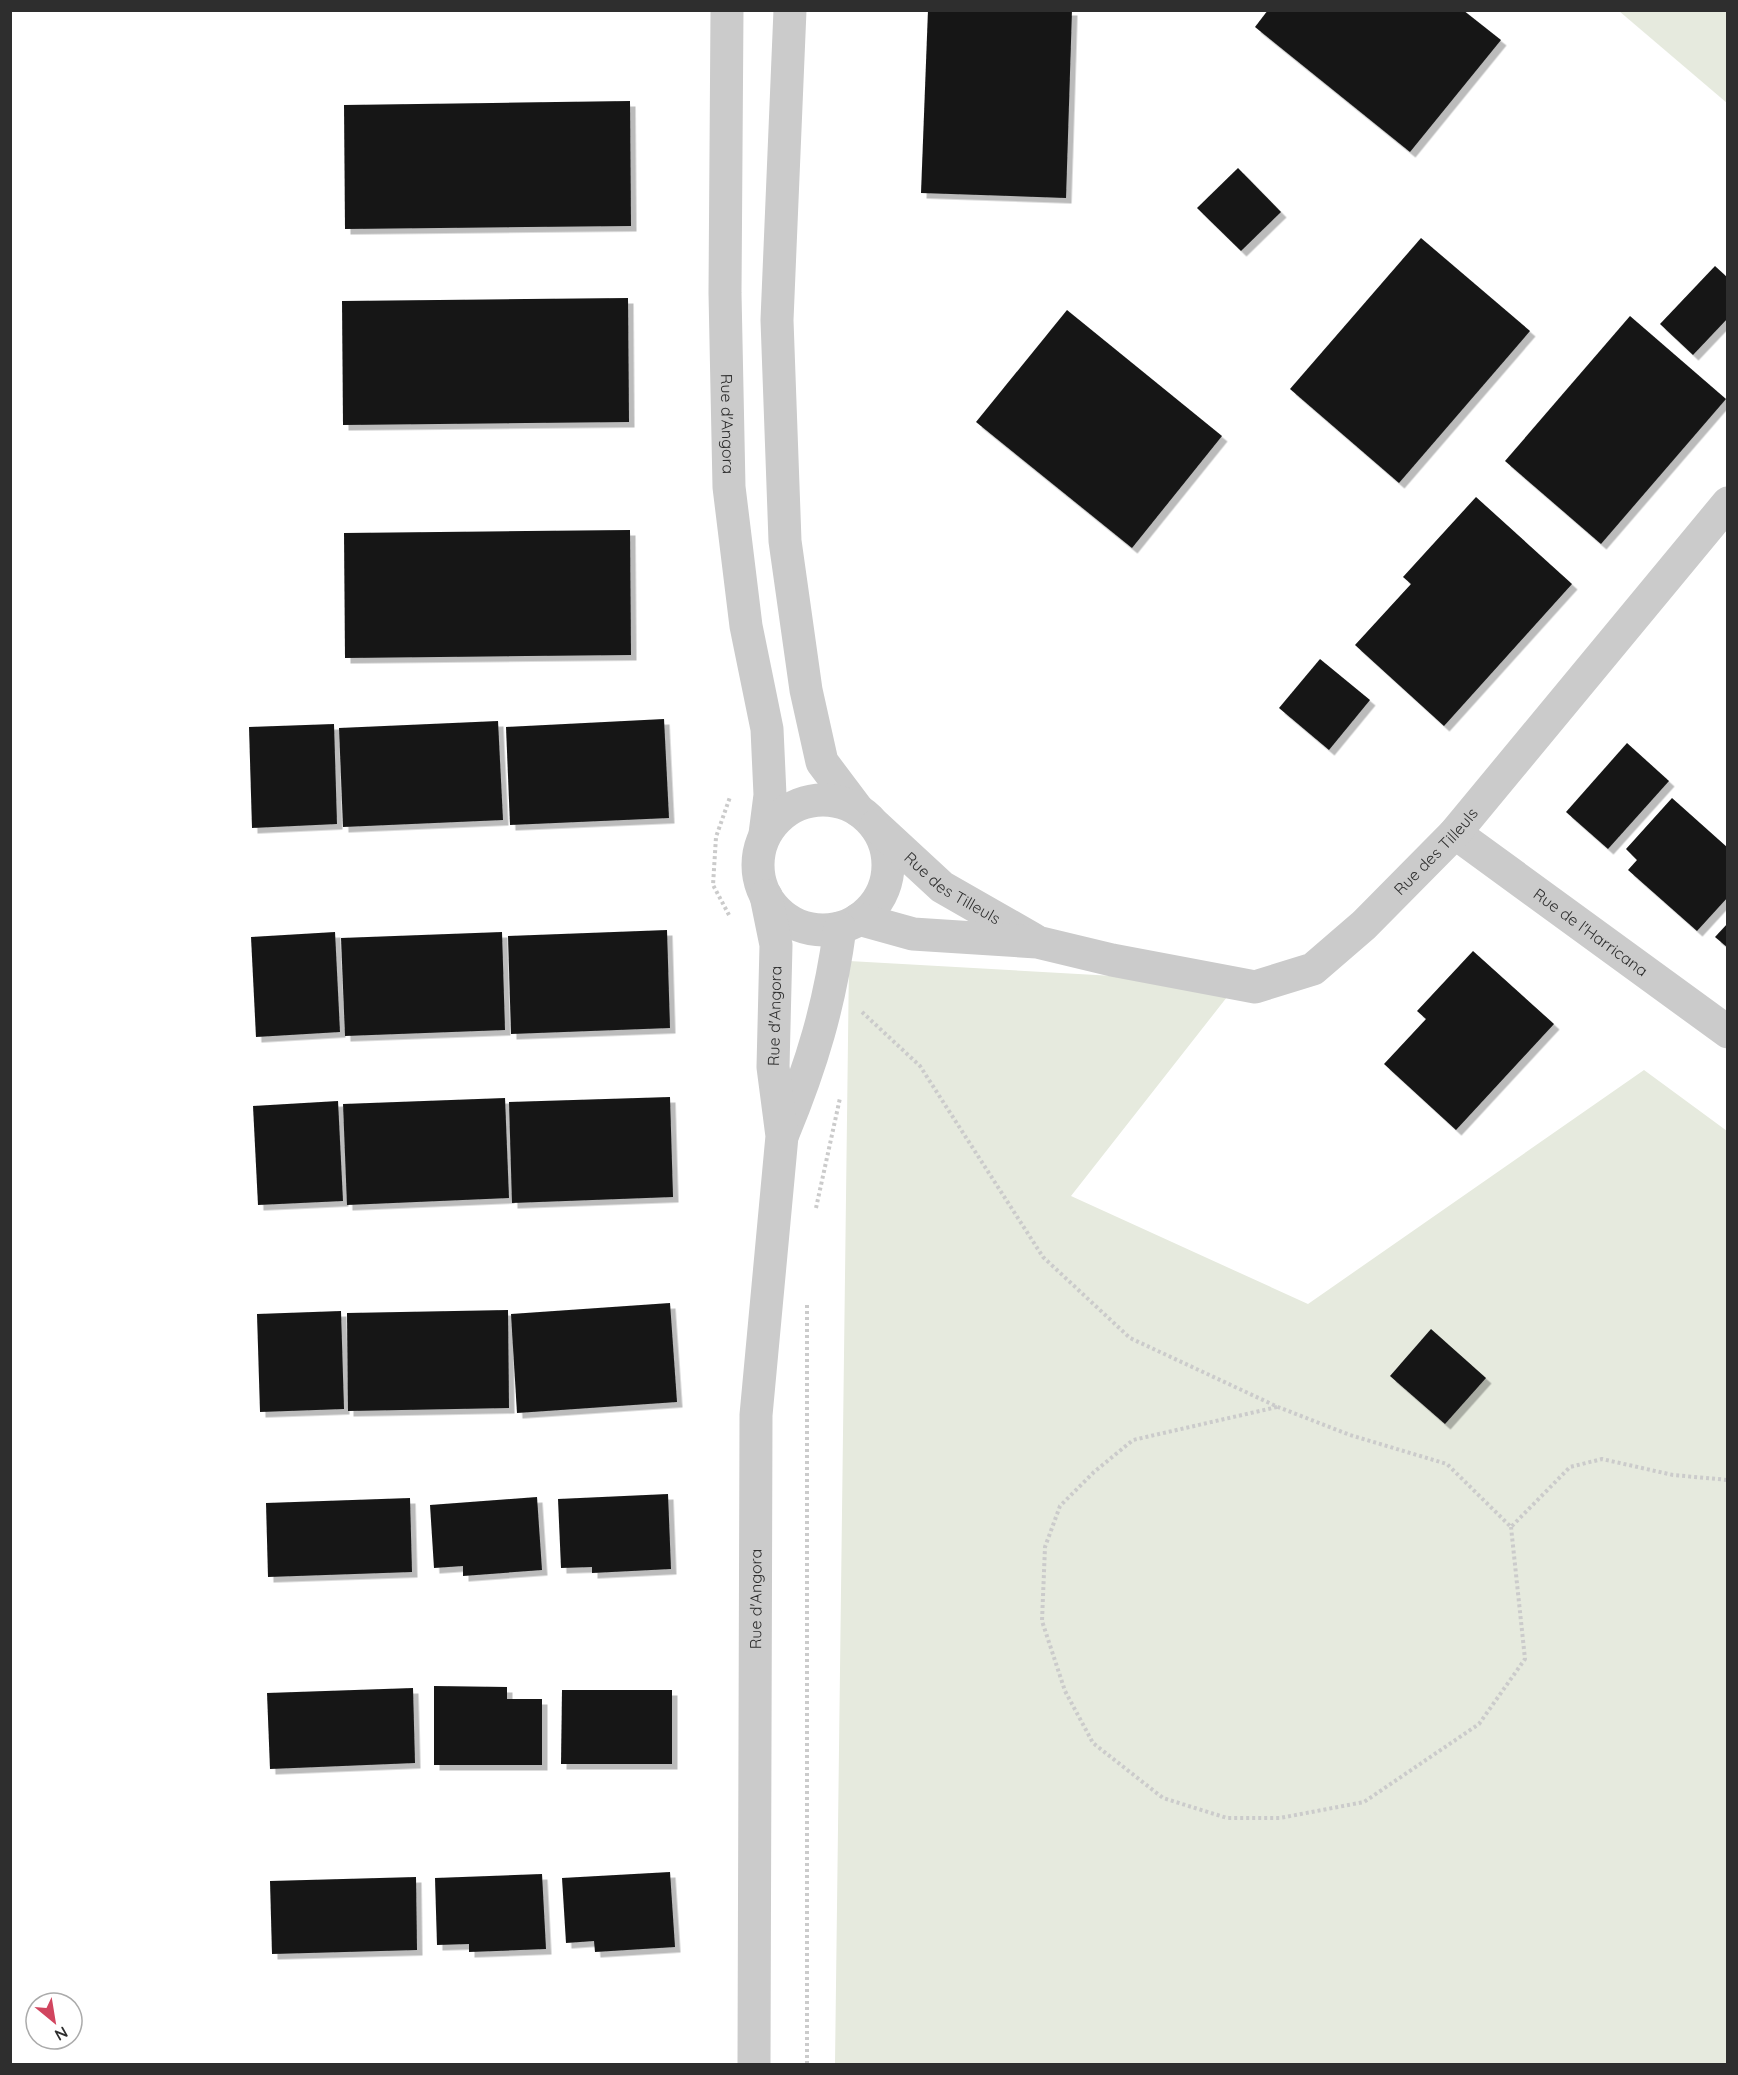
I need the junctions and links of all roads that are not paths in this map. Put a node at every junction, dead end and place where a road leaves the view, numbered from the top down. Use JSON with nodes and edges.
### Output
{"nodes":[{"id":1,"x":727,"y":10,"type":"edge"},
{"id":2,"x":790,"y":10,"type":"edge"},
{"id":3,"x":1728,"y":502,"type":"edge"},
{"id":4,"x":866,"y":817,"type":"junction"},
{"id":5,"x":1455,"y":833,"type":"junction"},
{"id":6,"x":765,"y":834,"type":"junction"},
{"id":7,"x":766,"y":896,"type":"junction"},
{"id":8,"x":849,"y":923,"type":"junction"},
{"id":9,"x":1037,"y":942,"type":"junction"},
{"id":10,"x":1728,"y":1032,"type":"edge"},
{"id":11,"x":782,"y":1136,"type":"junction"},
{"id":12,"x":754,"y":2064,"type":"edge"}],
"edges":[{"from":1,"to":6,"type":"street","name":"Rue d'Angora"},
{"from":2,"to":4,"type":"street"},
{"from":3,"to":5,"type":"street","name":"Rue des Tilleuls"},
{"from":4,"to":6,"type":"street"},
{"from":4,"to":8,"type":"street"},
{"from":4,"to":9,"type":"street","name":"Rue des Tilleuls"},
{"from":5,"to":9,"type":"street","name":"Rue des Tilleuls"},
{"from":5,"to":10,"type":"street","name":"Rue de l'Harricana"},
{"from":6,"to":7,"type":"street"},
{"from":7,"to":8,"type":"street"},
{"from":7,"to":11,"type":"street","name":"Rue d'Angora"},
{"from":8,"to":9,"type":"street","name":"Rue des Tilleuls"},
{"from":8,"to":11,"type":"street","name":"Rue d'Angora"},
{"from":11,"to":12,"type":"street","name":"Rue d'Angora"}]}
